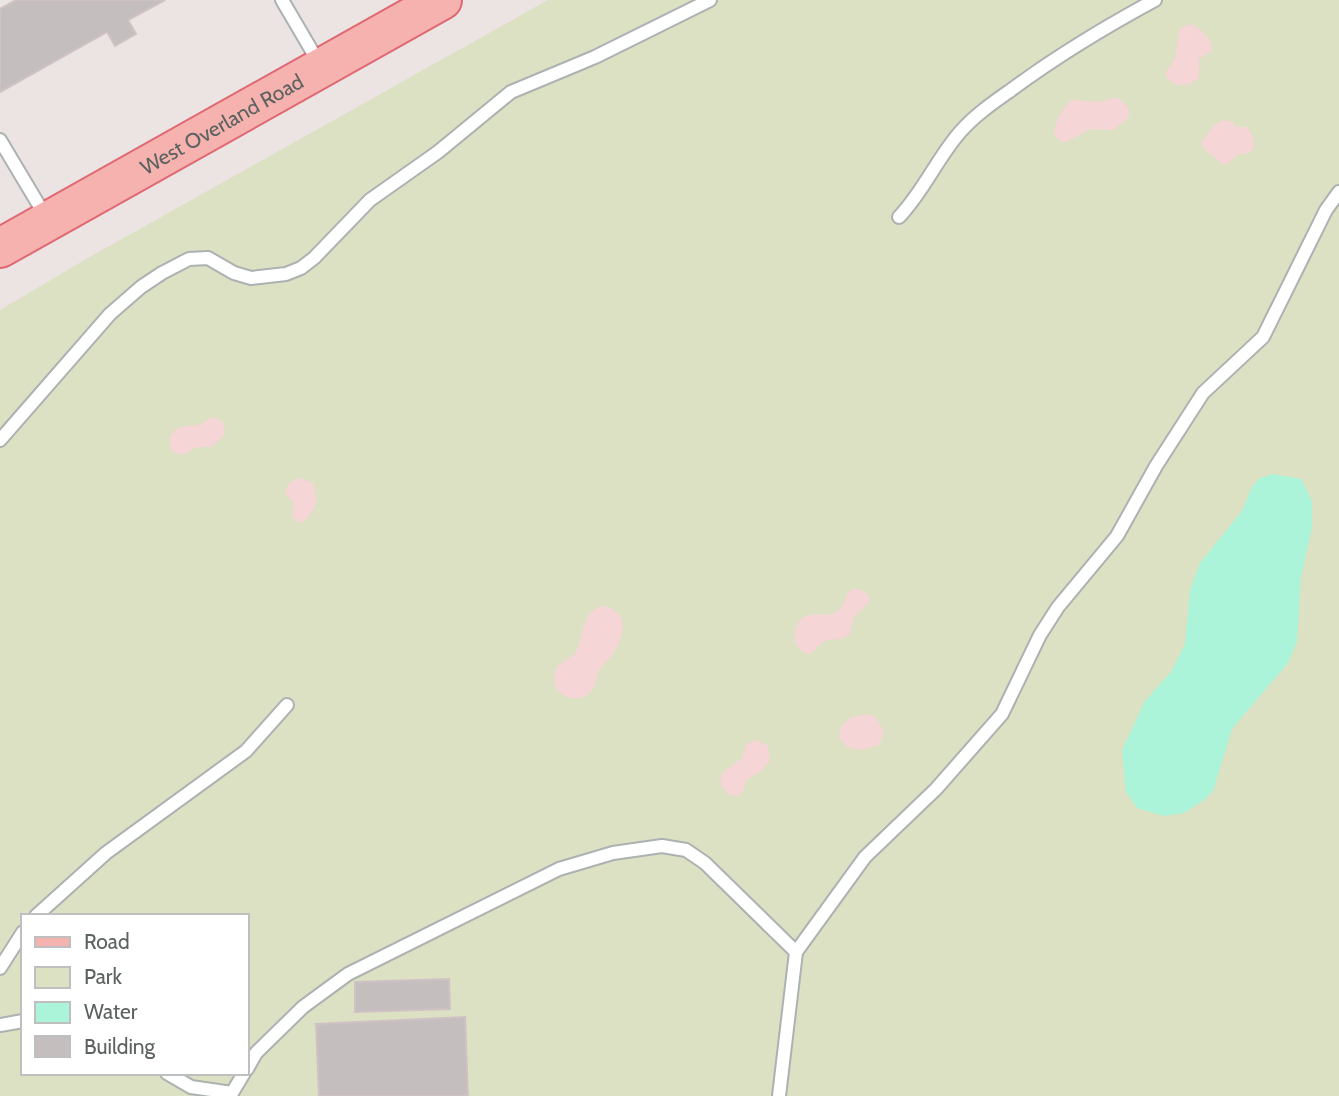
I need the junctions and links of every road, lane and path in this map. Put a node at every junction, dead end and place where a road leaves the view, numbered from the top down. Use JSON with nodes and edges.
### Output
{"nodes":[{"id":1,"x":282,"y":0,"type":"edge"},
{"id":2,"x":442,"y":0,"type":"edge"},
{"id":3,"x":710,"y":0,"type":"edge"},
{"id":4,"x":1156,"y":0,"type":"edge"},
{"id":5,"x":322,"y":67,"type":"junction"},
{"id":6,"x":0,"y":140,"type":"edge"},
{"id":7,"x":1339,"y":192,"type":"edge"},
{"id":8,"x":899,"y":217,"type":"dead end"},
{"id":9,"x":47,"y":221,"type":"junction"},
{"id":10,"x":0,"y":247,"type":"edge"},
{"id":11,"x":0,"y":440,"type":"edge"},
{"id":12,"x":287,"y":705,"type":"dead end"},
{"id":13,"x":38,"y":914,"type":"edge"},
{"id":14,"x":21,"y":935,"type":"edge"},
{"id":15,"x":796,"y":952,"type":"junction"},
{"id":16,"x":0,"y":968,"type":"edge"},
{"id":17,"x":21,"y":1021,"type":"edge"},
{"id":18,"x":0,"y":1025,"type":"edge"},
{"id":19,"x":248,"y":1067,"type":"edge"},
{"id":20,"x":170,"y":1075,"type":"edge"},
{"id":21,"x":243,"y":1075,"type":"edge"},
{"id":22,"x":779,"y":1096,"type":"edge"}],
"edges":[{"from":1,"to":5,"type":"lane"},
{"from":2,"to":5,"type":"main road","name":"West Overland Road"},
{"from":3,"to":11,"type":"lane"},
{"from":4,"to":8,"type":"lane"},
{"from":5,"to":9,"type":"main road","name":"West Overland Road"},
{"from":6,"to":9,"type":"lane"},
{"from":7,"to":15,"type":"lane"},
{"from":9,"to":10,"type":"main road","name":"West Overland Road"},
{"from":12,"to":13,"type":"lane"},
{"from":14,"to":16,"type":"lane"},
{"from":15,"to":19,"type":"lane"},
{"from":15,"to":22,"type":"lane"},
{"from":17,"to":18,"type":"lane"},
{"from":20,"to":21,"type":"lane"}]}
